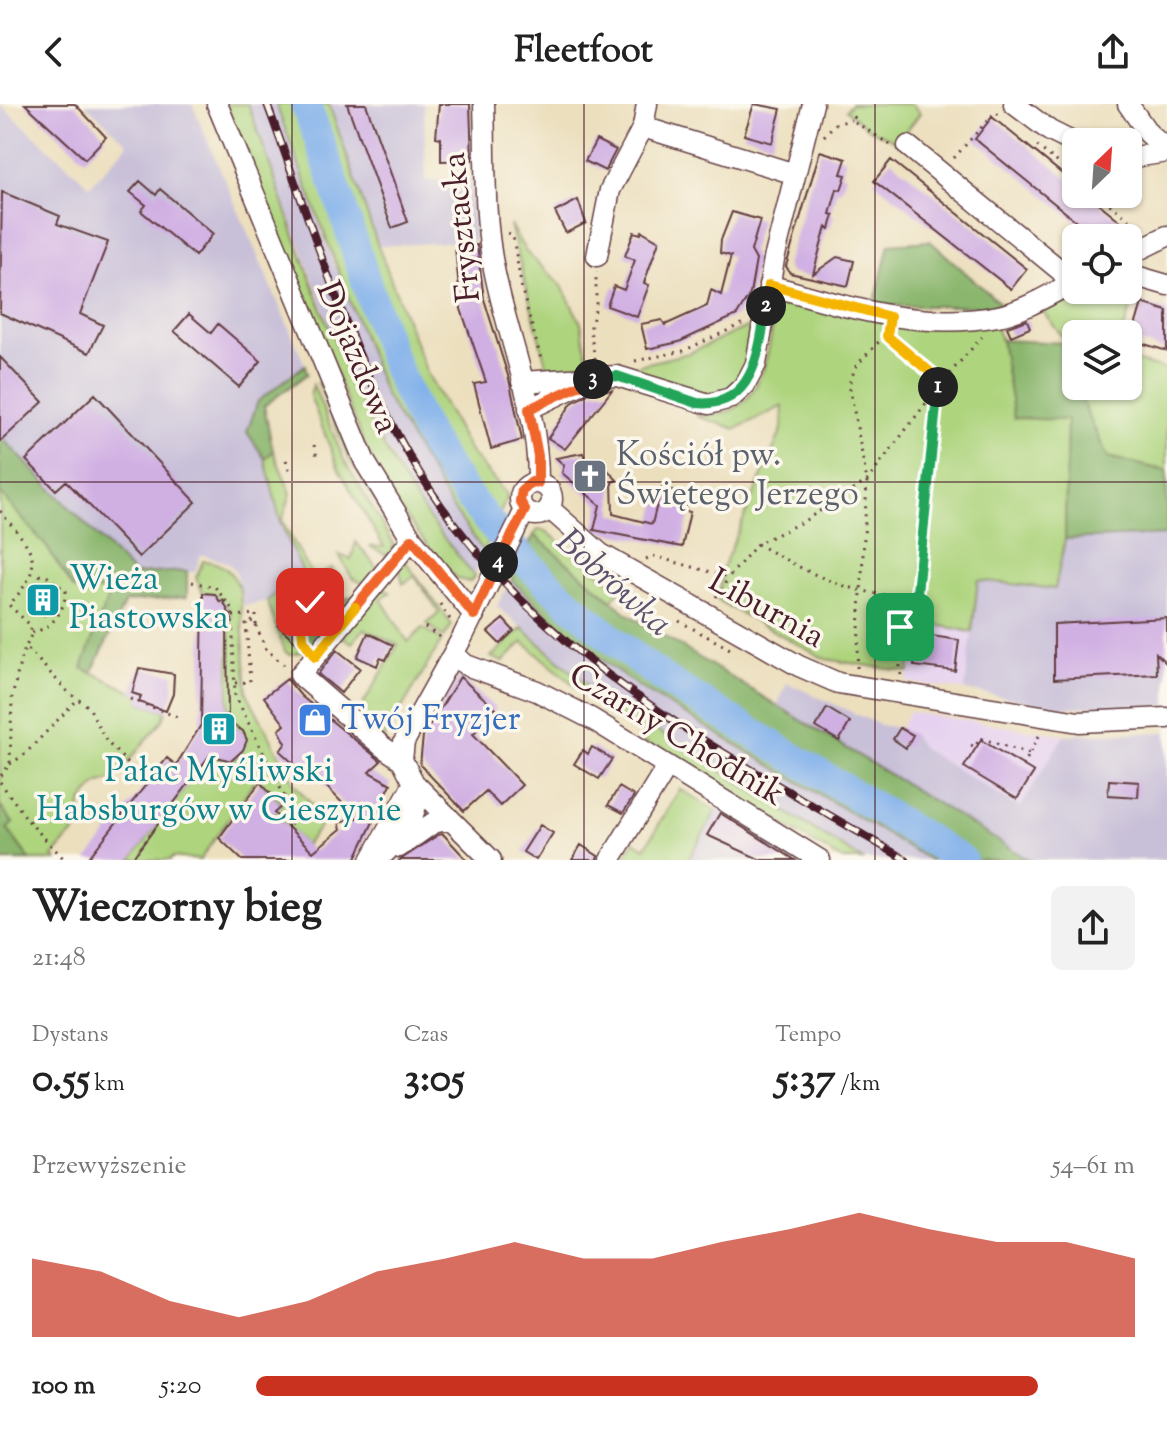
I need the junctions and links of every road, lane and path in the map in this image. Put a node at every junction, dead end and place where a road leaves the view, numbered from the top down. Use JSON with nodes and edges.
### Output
{"nodes":[{"id":1,"x":217,"y":104,"type":"edge"},
{"id":2,"x":484,"y":104,"type":"edge"},
{"id":3,"x":647,"y":104,"type":"edge"},
{"id":4,"x":813,"y":104,"type":"edge"},
{"id":5,"x":1128,"y":104,"type":"edge"},
{"id":6,"x":1010,"y":113,"type":"edge"},
{"id":7,"x":835,"y":124,"type":"dead end"},
{"id":8,"x":643,"y":127,"type":"junction"},
{"id":9,"x":1062,"y":137,"type":"edge"},
{"id":10,"x":1030,"y":140,"type":"dead end"},
{"id":11,"x":905,"y":150,"type":"joint"},
{"id":12,"x":1167,"y":151,"type":"edge"},
{"id":13,"x":1142,"y":155,"type":"edge"},
{"id":14,"x":954,"y":158,"type":"dead end"},
{"id":15,"x":1062,"y":166,"type":"edge"},
{"id":16,"x":795,"y":174,"type":"junction"},
{"id":17,"x":1117,"y":208,"type":"edge"},
{"id":18,"x":1159,"y":237,"type":"edge"},
{"id":19,"x":597,"y":256,"type":"joint"},
{"id":20,"x":1062,"y":272,"type":"edge"},
{"id":21,"x":1142,"y":278,"type":"edge"},
{"id":22,"x":769,"y":285,"type":"junction"},
{"id":23,"x":1167,"y":285,"type":"edge"},
{"id":24,"x":1062,"y":287,"type":"edge"},
{"id":25,"x":1000,"y":316,"type":"junction"},
{"id":26,"x":748,"y":321,"type":"dead end"},
{"id":27,"x":889,"y":327,"type":"junction"},
{"id":28,"x":639,"y":361,"type":"dead end"},
{"id":29,"x":596,"y":371,"type":"junction"},
{"id":30,"x":522,"y":382,"type":"junction"},
{"id":31,"x":942,"y":382,"type":"junction"},
{"id":32,"x":937,"y":388,"type":"junction"},
{"id":33,"x":529,"y":409,"type":"junction"},
{"id":34,"x":314,"y":445,"type":"dead end"},
{"id":35,"x":317,"y":457,"type":"dead end"},
{"id":36,"x":286,"y":460,"type":"dead end"},
{"id":37,"x":290,"y":472,"type":"dead end"},
{"id":38,"x":531,"y":476,"type":"junction"},
{"id":39,"x":867,"y":481,"type":"junction"},
{"id":40,"x":519,"y":506,"type":"junction"},
{"id":41,"x":550,"y":509,"type":"junction"},
{"id":42,"x":0,"y":511,"type":"edge"},
{"id":43,"x":412,"y":539,"type":"junction"},
{"id":44,"x":757,"y":544,"type":"junction"},
{"id":45,"x":645,"y":559,"type":"dead end"},
{"id":46,"x":33,"y":574,"type":"junction"},
{"id":47,"x":729,"y":577,"type":"junction"},
{"id":48,"x":346,"y":578,"type":"dead end"},
{"id":49,"x":192,"y":582,"type":"dead end"},
{"id":50,"x":861,"y":593,"type":"junction"},
{"id":51,"x":914,"y":599,"type":"junction"},
{"id":52,"x":0,"y":602,"type":"edge"},
{"id":53,"x":713,"y":602,"type":"dead end"},
{"id":54,"x":9,"y":605,"type":"junction"},
{"id":55,"x":474,"y":615,"type":"junction"},
{"id":56,"x":233,"y":616,"type":"junction"},
{"id":57,"x":425,"y":627,"type":"dead end"},
{"id":58,"x":256,"y":630,"type":"junction"},
{"id":59,"x":32,"y":633,"type":"junction"},
{"id":60,"x":450,"y":647,"type":"junction"},
{"id":61,"x":28,"y":649,"type":"junction"},
{"id":62,"x":315,"y":657,"type":"junction"},
{"id":63,"x":300,"y":675,"type":"junction"},
{"id":64,"x":856,"y":676,"type":"dead end"},
{"id":65,"x":235,"y":683,"type":"junction"},
{"id":66,"x":902,"y":684,"type":"dead end"},
{"id":67,"x":78,"y":699,"type":"junction"},
{"id":68,"x":130,"y":699,"type":"dead end"},
{"id":69,"x":178,"y":717,"type":"dead end"},
{"id":70,"x":1167,"y":718,"type":"edge"},
{"id":71,"x":971,"y":745,"type":"dead end"},
{"id":72,"x":1030,"y":754,"type":"dead end"},
{"id":73,"x":402,"y":760,"type":"junction"},
{"id":74,"x":10,"y":764,"type":"junction"},
{"id":75,"x":667,"y":767,"type":"junction"},
{"id":76,"x":135,"y":771,"type":"dead end"},
{"id":77,"x":0,"y":779,"type":"edge"},
{"id":78,"x":418,"y":786,"type":"junction"},
{"id":79,"x":450,"y":819,"type":"junction"},
{"id":80,"x":289,"y":829,"type":"dead end"},
{"id":81,"x":377,"y":859,"type":"edge"},
{"id":82,"x":65,"y":860,"type":"edge"},
{"id":83,"x":491,"y":860,"type":"edge"},
{"id":84,"x":610,"y":860,"type":"edge"},
{"id":85,"x":820,"y":860,"type":"edge"}],
"edges":[{"from":1,"to":43,"type":"street","name":"Dojazdowa"},
{"from":2,"to":30,"type":"street","name":"Frysztacka"},
{"from":3,"to":8,"type":"street"},
{"from":4,"to":16,"type":"street"},
{"from":5,"to":12,"type":"street"},
{"from":6,"to":9,"type":"street"},
{"from":6,"to":14,"type":"path"},
{"from":7,"to":11,"type":"path"},
{"from":8,"to":16,"type":"street"},
{"from":8,"to":19,"type":"street"},
{"from":10,"to":15,"type":"path"},
{"from":11,"to":20,"type":"street"},
{"from":12,"to":13,"type":"street"},
{"from":16,"to":22,"type":"street"},
{"from":17,"to":18,"type":"path"},
{"from":19,"to":29,"type":"path"},
{"from":21,"to":23,"type":"street"},
{"from":22,"to":27,"type":"street"},
{"from":22,"to":29,"type":"street"},
{"from":24,"to":25,"type":"street"},
{"from":25,"to":27,"type":"street"},
{"from":25,"to":31,"type":"path"},
{"from":26,"to":28,"type":"path"},
{"from":27,"to":31,"type":"path"},
{"from":27,"to":39,"type":"path"},
{"from":29,"to":30,"type":"street"},
{"from":29,"to":33,"type":"street"},
{"from":30,"to":33,"type":"street","name":"Frysztacka"},
{"from":31,"to":32,"type":"path"},
{"from":32,"to":39,"type":"path"},
{"from":32,"to":51,"type":"path"},
{"from":33,"to":38,"type":"street","name":"Frysztacka"},
{"from":34,"to":35,"type":"path"},
{"from":36,"to":37,"type":"path"},
{"from":38,"to":40,"type":"path"},
{"from":38,"to":40,"type":"street"},
{"from":38,"to":41,"type":"street"},
{"from":39,"to":44,"type":"path"},
{"from":39,"to":50,"type":"path"},
{"from":40,"to":41,"type":"street"},
{"from":40,"to":55,"type":"street"},
{"from":41,"to":70,"type":"street","name":"Liburnia"},
{"from":42,"to":46,"type":"path"},
{"from":43,"to":55,"type":"street","name":"Dojazdowa"},
{"from":43,"to":62,"type":"street"},
{"from":44,"to":47,"type":"path"},
{"from":44,"to":50,"type":"path"},
{"from":45,"to":47,"type":"path"},
{"from":46,"to":54,"type":"path"},
{"from":46,"to":59,"type":"path"},
{"from":47,"to":53,"type":"path"},
{"from":48,"to":62,"type":"path"},
{"from":49,"to":56,"type":"path"},
{"from":50,"to":51,"type":"path"},
{"from":50,"to":64,"type":"path"},
{"from":51,"to":66,"type":"path"},
{"from":52,"to":54,"type":"path"},
{"from":54,"to":59,"type":"path"},
{"from":55,"to":60,"type":"street"},
{"from":56,"to":58,"type":"path"},
{"from":56,"to":65,"type":"path"},
{"from":57,"to":60,"type":"path"},
{"from":58,"to":63,"type":"path"},
{"from":58,"to":65,"type":"path"},
{"from":59,"to":61,"type":"path"},
{"from":60,"to":73,"type":"street"},
{"from":60,"to":75,"type":"street","name":"Czarny Chodnik"},
{"from":61,"to":67,"type":"path"},
{"from":61,"to":74,"type":"path"},
{"from":62,"to":63,"type":"street"},
{"from":63,"to":73,"type":"street"},
{"from":65,"to":80,"type":"path"},
{"from":67,"to":74,"type":"path"},
{"from":67,"to":76,"type":"path"},
{"from":68,"to":69,"type":"path"},
{"from":71,"to":72,"type":"path"},
{"from":73,"to":78,"type":"street"},
{"from":74,"to":77,"type":"path"},
{"from":75,"to":84,"type":"street"},
{"from":75,"to":85,"type":"street","name":"Czarny Chodnik"},
{"from":77,"to":82,"type":"path"},
{"from":78,"to":79,"type":"street"},
{"from":78,"to":81,"type":"street"},
{"from":79,"to":81,"type":"street"},
{"from":79,"to":83,"type":"street"}]}
